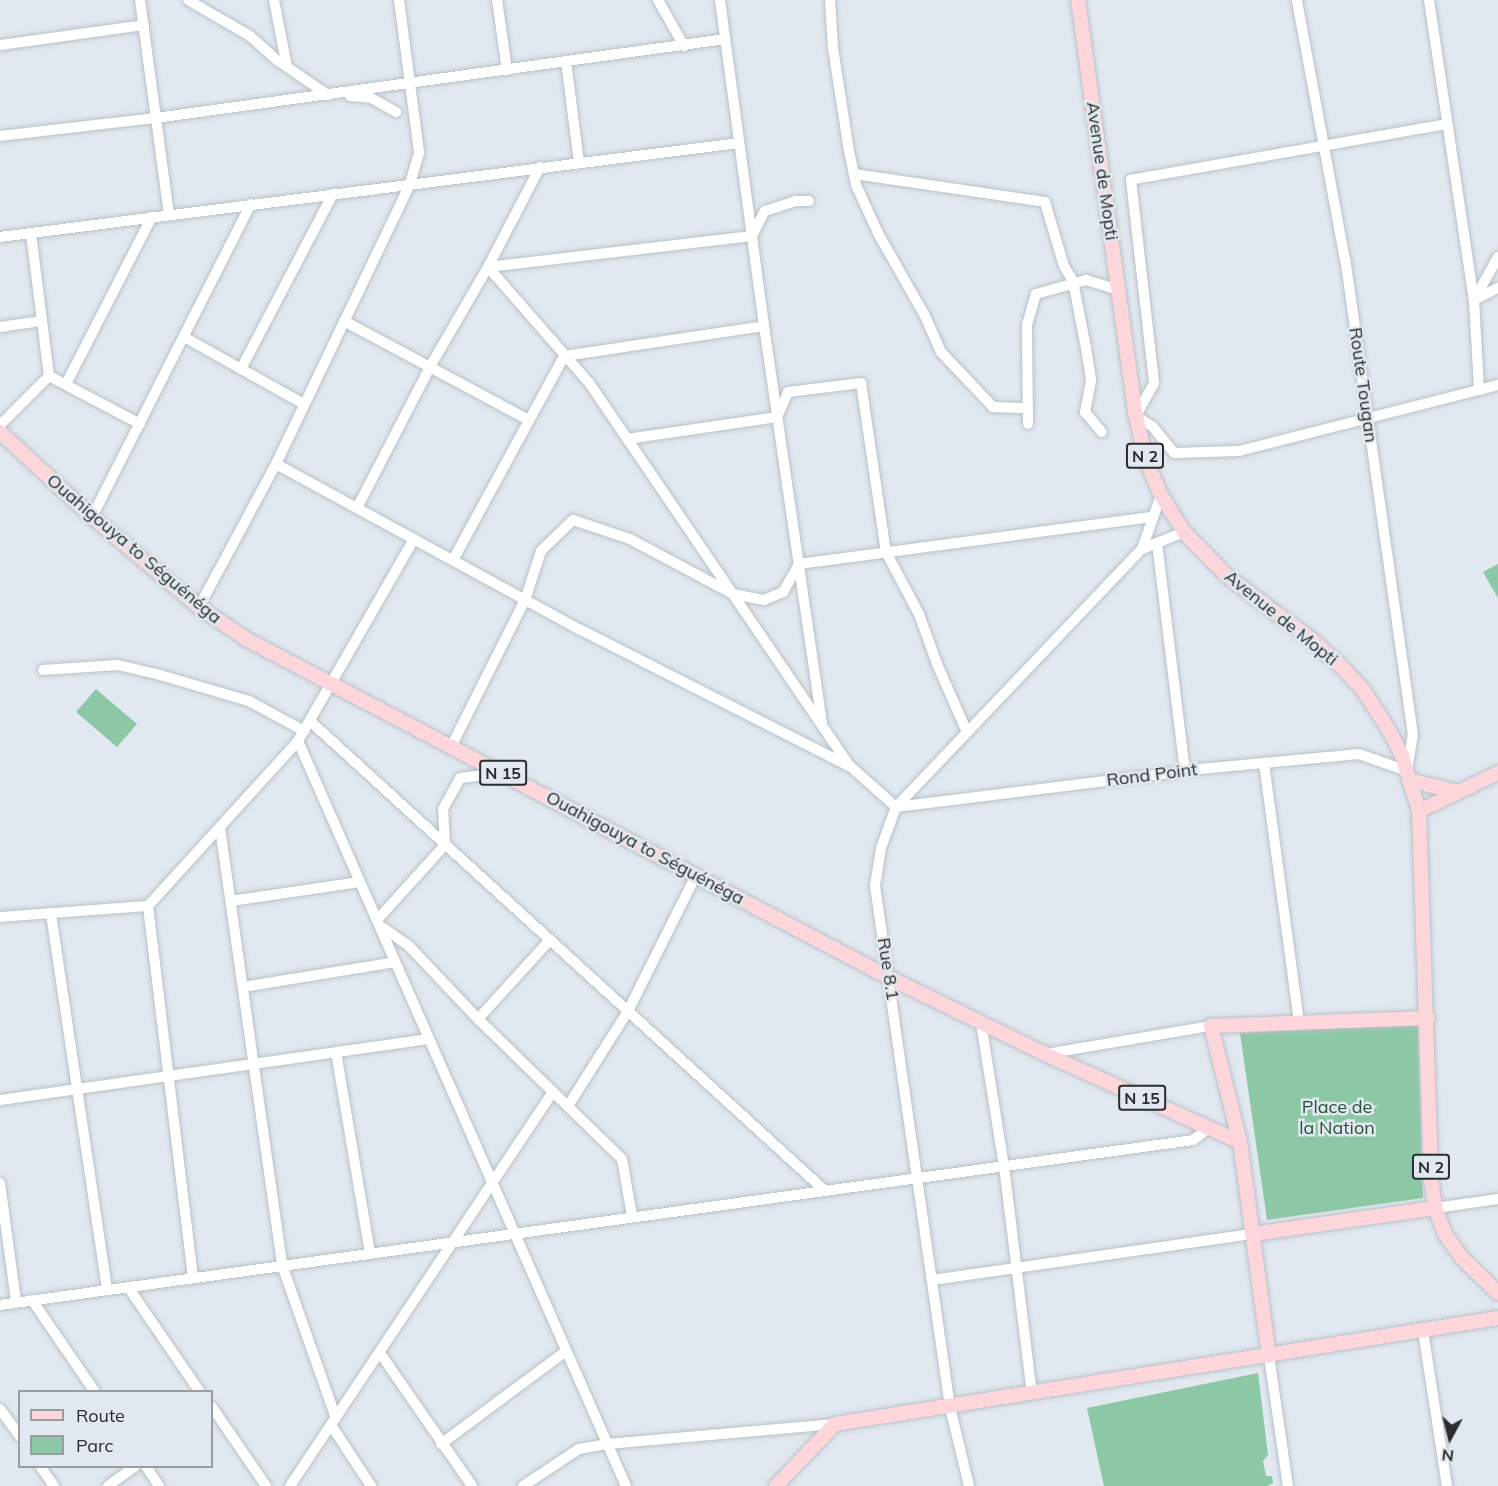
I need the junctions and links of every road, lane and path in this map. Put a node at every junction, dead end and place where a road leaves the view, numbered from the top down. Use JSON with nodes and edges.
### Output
{"nodes":[{"id":1,"x":141,"y":0,"type":"edge"},
{"id":2,"x":188,"y":0,"type":"edge"},
{"id":3,"x":274,"y":0,"type":"edge"},
{"id":4,"x":399,"y":0,"type":"edge"},
{"id":5,"x":497,"y":0,"type":"edge"},
{"id":6,"x":658,"y":0,"type":"edge"},
{"id":7,"x":720,"y":0,"type":"edge"},
{"id":8,"x":830,"y":0,"type":"edge"},
{"id":9,"x":1078,"y":0,"type":"edge"},
{"id":10,"x":1297,"y":0,"type":"edge"},
{"id":11,"x":1429,"y":0,"type":"edge"},
{"id":12,"x":144,"y":25,"type":"junction"},
{"id":13,"x":725,"y":39,"type":"junction"},
{"id":14,"x":0,"y":45,"type":"edge"},
{"id":15,"x":684,"y":46,"type":"junction"},
{"id":16,"x":566,"y":61,"type":"junction"},
{"id":17,"x":287,"y":67,"type":"junction"},
{"id":18,"x":507,"y":70,"type":"junction"},
{"id":19,"x":409,"y":83,"type":"junction"},
{"id":20,"x":325,"y":95,"type":"junction"},
{"id":21,"x":396,"y":111,"type":"dead end"},
{"id":22,"x":156,"y":118,"type":"junction"},
{"id":23,"x":1447,"y":124,"type":"junction"},
{"id":24,"x":0,"y":136,"type":"edge"},
{"id":25,"x":739,"y":143,"type":"junction"},
{"id":26,"x":1326,"y":145,"type":"junction"},
{"id":27,"x":579,"y":163,"type":"junction"},
{"id":28,"x":540,"y":167,"type":"junction"},
{"id":29,"x":854,"y":174,"type":"junction"},
{"id":30,"x":410,"y":184,"type":"junction"},
{"id":31,"x":333,"y":194,"type":"junction"},
{"id":32,"x":809,"y":201,"type":"dead end"},
{"id":33,"x":251,"y":204,"type":"junction"},
{"id":34,"x":170,"y":215,"type":"junction"},
{"id":35,"x":152,"y":217,"type":"junction"},
{"id":36,"x":31,"y":233,"type":"junction"},
{"id":37,"x":752,"y":236,"type":"junction"},
{"id":38,"x":0,"y":237,"type":"edge"},
{"id":39,"x":1498,"y":257,"type":"edge"},
{"id":40,"x":488,"y":267,"type":"junction"},
{"id":41,"x":1073,"y":281,"type":"junction"},
{"id":42,"x":1498,"y":288,"type":"edge"},
{"id":43,"x":1118,"y":290,"type":"junction"},
{"id":44,"x":1474,"y":300,"type":"junction"},
{"id":45,"x":41,"y":321,"type":"junction"},
{"id":46,"x":344,"y":321,"type":"junction"},
{"id":47,"x":764,"y":326,"type":"junction"},
{"id":48,"x":0,"y":327,"type":"edge"},
{"id":49,"x":184,"y":337,"type":"junction"},
{"id":50,"x":564,"y":356,"type":"junction"},
{"id":51,"x":431,"y":365,"type":"junction"},
{"id":52,"x":241,"y":369,"type":"junction"},
{"id":53,"x":49,"y":376,"type":"junction"},
{"id":54,"x":66,"y":384,"type":"junction"},
{"id":55,"x":1498,"y":385,"type":"edge"},
{"id":56,"x":1479,"y":390,"type":"junction"},
{"id":57,"x":304,"y":404,"type":"junction"},
{"id":58,"x":1028,"y":408,"type":"junction"},
{"id":59,"x":1136,"y":416,"type":"junction"},
{"id":60,"x":777,"y":417,"type":"junction"},
{"id":61,"x":529,"y":420,"type":"junction"},
{"id":62,"x":1367,"y":420,"type":"junction"},
{"id":63,"x":140,"y":424,"type":"junction"},
{"id":64,"x":1028,"y":424,"type":"dead end"},
{"id":65,"x":0,"y":425,"type":"edge"},
{"id":66,"x":0,"y":432,"type":"edge"},
{"id":67,"x":1102,"y":432,"type":"dead end"},
{"id":68,"x":627,"y":439,"type":"junction"},
{"id":69,"x":276,"y":464,"type":"junction"},
{"id":70,"x":1161,"y":495,"type":"junction"},
{"id":71,"x":357,"y":508,"type":"junction"},
{"id":72,"x":92,"y":517,"type":"junction"},
{"id":73,"x":1152,"y":517,"type":"junction"},
{"id":74,"x":1184,"y":532,"type":"junction"},
{"id":75,"x":414,"y":539,"type":"junction"},
{"id":76,"x":1157,"y":543,"type":"junction"},
{"id":77,"x":1142,"y":549,"type":"junction"},
{"id":78,"x":886,"y":552,"type":"junction"},
{"id":79,"x":453,"y":560,"type":"junction"},
{"id":80,"x":799,"y":564,"type":"junction"},
{"id":81,"x":733,"y":594,"type":"junction"},
{"id":82,"x":525,"y":600,"type":"junction"},
{"id":83,"x":199,"y":607,"type":"junction"},
{"id":84,"x":43,"y":670,"type":"dead end"},
{"id":85,"x":332,"y":682,"type":"junction"},
{"id":86,"x":822,"y":725,"type":"junction"},
{"id":87,"x":307,"y":726,"type":"junction"},
{"id":88,"x":967,"y":732,"type":"junction"},
{"id":89,"x":298,"y":741,"type":"junction"},
{"id":90,"x":452,"y":745,"type":"junction"},
{"id":91,"x":1264,"y":763,"type":"junction"},
{"id":92,"x":850,"y":766,"type":"junction"},
{"id":93,"x":1185,"y":771,"type":"junction"},
{"id":94,"x":503,"y":773,"type":"junction"},
{"id":95,"x":1498,"y":773,"type":"edge"},
{"id":96,"x":1408,"y":776,"type":"junction"},
{"id":97,"x":1456,"y":792,"type":"junction"},
{"id":98,"x":896,"y":807,"type":"junction"},
{"id":99,"x":1419,"y":811,"type":"junction"},
{"id":100,"x":219,"y":828,"type":"junction"},
{"id":101,"x":446,"y":845,"type":"junction"},
{"id":102,"x":696,"y":875,"type":"junction"},
{"id":103,"x":360,"y":882,"type":"junction"},
{"id":104,"x":231,"y":901,"type":"junction"},
{"id":105,"x":148,"y":906,"type":"junction"},
{"id":106,"x":51,"y":914,"type":"junction"},
{"id":107,"x":0,"y":917,"type":"edge"},
{"id":108,"x":379,"y":923,"type":"junction"},
{"id":109,"x":550,"y":940,"type":"junction"},
{"id":110,"x":395,"y":962,"type":"junction"},
{"id":111,"x":890,"y":978,"type":"junction"},
{"id":112,"x":243,"y":987,"type":"junction"},
{"id":113,"x":628,"y":1011,"type":"junction"},
{"id":114,"x":1428,"y":1018,"type":"junction"},
{"id":115,"x":478,"y":1019,"type":"junction"},
{"id":116,"x":1299,"y":1022,"type":"junction"},
{"id":117,"x":981,"y":1023,"type":"junction"},
{"id":118,"x":1212,"y":1026,"type":"junction"},
{"id":119,"x":429,"y":1039,"type":"junction"},
{"id":120,"x":336,"y":1052,"type":"junction"},
{"id":121,"x":1045,"y":1054,"type":"junction"},
{"id":122,"x":255,"y":1063,"type":"junction"},
{"id":123,"x":169,"y":1076,"type":"junction"},
{"id":124,"x":78,"y":1089,"type":"junction"},
{"id":125,"x":553,"y":1092,"type":"junction"},
{"id":126,"x":0,"y":1100,"type":"edge"},
{"id":127,"x":568,"y":1106,"type":"junction"},
{"id":128,"x":1209,"y":1128,"type":"junction"},
{"id":129,"x":1240,"y":1142,"type":"junction"},
{"id":130,"x":1004,"y":1166,"type":"junction"},
{"id":131,"x":918,"y":1178,"type":"junction"},
{"id":132,"x":0,"y":1183,"type":"edge"},
{"id":133,"x":492,"y":1183,"type":"junction"},
{"id":134,"x":823,"y":1189,"type":"junction"},
{"id":135,"x":1498,"y":1199,"type":"edge"},
{"id":136,"x":1435,"y":1208,"type":"junction"},
{"id":137,"x":632,"y":1216,"type":"junction"},
{"id":138,"x":514,"y":1234,"type":"junction"},
{"id":139,"x":1252,"y":1234,"type":"junction"},
{"id":140,"x":452,"y":1242,"type":"junction"},
{"id":141,"x":370,"y":1253,"type":"junction"},
{"id":142,"x":282,"y":1265,"type":"junction"},
{"id":143,"x":1017,"y":1268,"type":"junction"},
{"id":144,"x":193,"y":1278,"type":"junction"},
{"id":145,"x":932,"y":1280,"type":"junction"},
{"id":146,"x":128,"y":1287,"type":"junction"},
{"id":147,"x":106,"y":1290,"type":"junction"},
{"id":148,"x":1498,"y":1293,"type":"edge"},
{"id":149,"x":32,"y":1300,"type":"junction"},
{"id":150,"x":16,"y":1302,"type":"junction"},
{"id":151,"x":0,"y":1305,"type":"edge"},
{"id":152,"x":1498,"y":1318,"type":"edge"},
{"id":153,"x":1423,"y":1331,"type":"junction"},
{"id":154,"x":566,"y":1351,"type":"junction"},
{"id":155,"x":380,"y":1353,"type":"junction"},
{"id":156,"x":1269,"y":1356,"type":"junction"},
{"id":157,"x":93,"y":1390,"type":"edge"},
{"id":158,"x":199,"y":1390,"type":"edge"},
{"id":159,"x":1032,"y":1394,"type":"junction"},
{"id":160,"x":950,"y":1407,"type":"junction"},
{"id":161,"x":0,"y":1409,"type":"edge"},
{"id":162,"x":213,"y":1412,"type":"edge"},
{"id":163,"x":334,"y":1421,"type":"junction"},
{"id":164,"x":835,"y":1424,"type":"junction"},
{"id":165,"x":18,"y":1434,"type":"edge"},
{"id":166,"x":441,"y":1444,"type":"junction"},
{"id":167,"x":607,"y":1444,"type":"junction"},
{"id":168,"x":41,"y":1468,"type":"edge"},
{"id":169,"x":135,"y":1468,"type":"edge"},
{"id":170,"x":147,"y":1468,"type":"edge"},
{"id":171,"x":54,"y":1486,"type":"edge"},
{"id":172,"x":108,"y":1486,"type":"edge"},
{"id":173,"x":159,"y":1486,"type":"edge"},
{"id":174,"x":266,"y":1486,"type":"edge"},
{"id":175,"x":290,"y":1486,"type":"edge"},
{"id":176,"x":371,"y":1486,"type":"edge"},
{"id":177,"x":472,"y":1486,"type":"edge"},
{"id":178,"x":523,"y":1486,"type":"edge"},
{"id":179,"x":626,"y":1486,"type":"edge"},
{"id":180,"x":776,"y":1486,"type":"edge"},
{"id":181,"x":969,"y":1486,"type":"edge"},
{"id":182,"x":1288,"y":1486,"type":"edge"},
{"id":183,"x":1447,"y":1486,"type":"edge"}],
"edges":[{"from":1,"to":12,"type":"street"},
{"from":2,"to":17,"type":"street"},
{"from":3,"to":17,"type":"street"},
{"from":4,"to":19,"type":"street"},
{"from":5,"to":18,"type":"street"},
{"from":6,"to":15,"type":"street"},
{"from":7,"to":13,"type":"street"},
{"from":8,"to":29,"type":"street"},
{"from":9,"to":43,"type":"main road","name":"Avenue de Mopti","number":"N 2"},
{"from":10,"to":26,"type":"street","name":"Route Tougan"},
{"from":11,"to":23,"type":"street"},
{"from":12,"to":14,"type":"street"},
{"from":12,"to":22,"type":"street"},
{"from":13,"to":15,"type":"street"},
{"from":13,"to":25,"type":"street"},
{"from":15,"to":16,"type":"street"},
{"from":16,"to":18,"type":"street"},
{"from":16,"to":27,"type":"street"},
{"from":17,"to":20,"type":"street"},
{"from":18,"to":19,"type":"street"},
{"from":19,"to":20,"type":"street"},
{"from":19,"to":30,"type":"street"},
{"from":20,"to":21,"type":"street"},
{"from":20,"to":22,"type":"street"},
{"from":22,"to":24,"type":"street"},
{"from":22,"to":34,"type":"street"},
{"from":23,"to":26,"type":"street"},
{"from":23,"to":44,"type":"street"},
{"from":25,"to":27,"type":"street"},
{"from":25,"to":37,"type":"street"},
{"from":26,"to":59,"type":"street"},
{"from":26,"to":62,"type":"street","name":"Route Tougan"},
{"from":27,"to":28,"type":"street"},
{"from":28,"to":30,"type":"street"},
{"from":28,"to":40,"type":"street"},
{"from":29,"to":41,"type":"street"},
{"from":29,"to":58,"type":"street"},
{"from":30,"to":31,"type":"street"},
{"from":30,"to":46,"type":"street"},
{"from":31,"to":33,"type":"street"},
{"from":31,"to":52,"type":"street"},
{"from":32,"to":37,"type":"street"},
{"from":33,"to":34,"type":"street"},
{"from":33,"to":49,"type":"street"},
{"from":34,"to":35,"type":"street"},
{"from":35,"to":36,"type":"street"},
{"from":35,"to":54,"type":"street"},
{"from":36,"to":38,"type":"street"},
{"from":36,"to":45,"type":"street"},
{"from":37,"to":40,"type":"street"},
{"from":37,"to":47,"type":"street"},
{"from":39,"to":44,"type":"street"},
{"from":40,"to":50,"type":"street"},
{"from":40,"to":51,"type":"street"},
{"from":41,"to":43,"type":"street"},
{"from":41,"to":58,"type":"street"},
{"from":41,"to":67,"type":"street"},
{"from":42,"to":44,"type":"street"},
{"from":43,"to":59,"type":"main road","name":"Avenue de Mopti","number":"N 2"},
{"from":44,"to":56,"type":"street"},
{"from":45,"to":48,"type":"street"},
{"from":45,"to":53,"type":"street"},
{"from":46,"to":51,"type":"street"},
{"from":46,"to":57,"type":"street"},
{"from":47,"to":50,"type":"street"},
{"from":47,"to":60,"type":"street"},
{"from":49,"to":52,"type":"street"},
{"from":49,"to":63,"type":"street"},
{"from":50,"to":61,"type":"street"},
{"from":50,"to":68,"type":"street"},
{"from":51,"to":61,"type":"street"},
{"from":51,"to":71,"type":"street"},
{"from":52,"to":57,"type":"street"},
{"from":53,"to":54,"type":"street"},
{"from":53,"to":65,"type":"street"},
{"from":54,"to":63,"type":"street"},
{"from":55,"to":56,"type":"street"},
{"from":56,"to":62,"type":"street"},
{"from":57,"to":69,"type":"street"},
{"from":58,"to":64,"type":"street"},
{"from":59,"to":62,"type":"street"},
{"from":59,"to":70,"type":"main road","name":"Avenue de Mopti","number":"N 2"},
{"from":60,"to":68,"type":"street"},
{"from":60,"to":78,"type":"street"},
{"from":60,"to":80,"type":"street"},
{"from":61,"to":79,"type":"street"},
{"from":62,"to":96,"type":"street","name":"Route Tougan"},
{"from":63,"to":72,"type":"street"},
{"from":66,"to":72,"type":"main road","name":"Ouahigouya to Séguénéga","number":"N 15"},
{"from":68,"to":81,"type":"street"},
{"from":69,"to":71,"type":"street"},
{"from":69,"to":83,"type":"street"},
{"from":70,"to":73,"type":"street","name":"Rue 8.1"},
{"from":70,"to":74,"type":"main road","name":"Avenue de Mopti","number":"N 2"},
{"from":71,"to":75,"type":"street"},
{"from":72,"to":83,"type":"main road","name":"Ouahigouya to Séguénéga","number":"N 15"},
{"from":73,"to":77,"type":"street","name":"Rue 8.1"},
{"from":73,"to":78,"type":"street"},
{"from":74,"to":76,"type":"street","name":"Rue 8.1"},
{"from":74,"to":96,"type":"main road","name":"Avenue de Mopti","number":"N 2"},
{"from":75,"to":79,"type":"street"},
{"from":75,"to":85,"type":"street"},
{"from":76,"to":77,"type":"street","name":"Rue 8.1"},
{"from":76,"to":93,"type":"street"},
{"from":77,"to":88,"type":"street","name":"Rue 8.1"},
{"from":78,"to":80,"type":"street"},
{"from":78,"to":88,"type":"street"},
{"from":79,"to":82,"type":"street"},
{"from":80,"to":81,"type":"street"},
{"from":80,"to":86,"type":"street"},
{"from":81,"to":82,"type":"street"},
{"from":81,"to":86,"type":"street"},
{"from":82,"to":90,"type":"street"},
{"from":82,"to":92,"type":"street"},
{"from":83,"to":85,"type":"main road","name":"Ouahigouya to Séguénéga","number":"N 15"},
{"from":84,"to":87,"type":"street"},
{"from":85,"to":87,"type":"street"},
{"from":85,"to":90,"type":"main road","name":"Ouahigouya to Séguénéga","number":"N 15"},
{"from":86,"to":92,"type":"street"},
{"from":87,"to":89,"type":"street"},
{"from":87,"to":101,"type":"street"},
{"from":88,"to":98,"type":"street","name":"Rue 8.1"},
{"from":89,"to":100,"type":"street"},
{"from":89,"to":103,"type":"street"},
{"from":90,"to":94,"type":"main road","name":"Ouahigouya to Séguénéga","number":"N 15"},
{"from":91,"to":93,"type":"street","name":"Rond Point"},
{"from":91,"to":96,"type":"street","name":"Rond Point"},
{"from":91,"to":116,"type":"street"},
{"from":92,"to":98,"type":"street"},
{"from":93,"to":98,"type":"street","name":"Rond Point"},
{"from":94,"to":101,"type":"street"},
{"from":94,"to":102,"type":"main road","name":"Ouahigouya to Séguénéga","number":"N 15"},
{"from":95,"to":97,"type":"main road"},
{"from":96,"to":97,"type":"main road"},
{"from":96,"to":99,"type":"main road","name":"Avenue de Mopti","number":"N 2"},
{"from":97,"to":99,"type":"main road"},
{"from":98,"to":111,"type":"street","name":"Rue 8.1"},
{"from":99,"to":114,"type":"main road","name":"Avenue de Mopti","number":"N 2"},
{"from":100,"to":104,"type":"street"},
{"from":100,"to":105,"type":"street"},
{"from":101,"to":108,"type":"street"},
{"from":101,"to":109,"type":"street"},
{"from":102,"to":111,"type":"main road","name":"Ouahigouya to Séguénéga","number":"N 15"},
{"from":102,"to":113,"type":"street"},
{"from":103,"to":104,"type":"street"},
{"from":103,"to":108,"type":"street"},
{"from":104,"to":112,"type":"street"},
{"from":105,"to":106,"type":"street"},
{"from":105,"to":123,"type":"street"},
{"from":106,"to":107,"type":"street"},
{"from":106,"to":124,"type":"street"},
{"from":108,"to":110,"type":"street"},
{"from":108,"to":115,"type":"street"},
{"from":109,"to":113,"type":"street"},
{"from":109,"to":115,"type":"street"},
{"from":110,"to":112,"type":"street"},
{"from":110,"to":119,"type":"street"},
{"from":111,"to":117,"type":"main road","name":"Ouahigouya to Séguénéga","number":"N 15"},
{"from":111,"to":131,"type":"street","name":"Rue 8.1"},
{"from":112,"to":122,"type":"street"},
{"from":113,"to":127,"type":"street"},
{"from":113,"to":134,"type":"street"},
{"from":114,"to":116,"type":"main road"},
{"from":114,"to":136,"type":"main road","name":"Avenue de Mopti","number":"N 2"},
{"from":115,"to":125,"type":"street"},
{"from":116,"to":118,"type":"main road"},
{"from":117,"to":121,"type":"main road","name":"Ouahigouya to Séguénéga","number":"N 15"},
{"from":117,"to":130,"type":"street"},
{"from":118,"to":121,"type":"street"},
{"from":118,"to":129,"type":"main road"},
{"from":119,"to":120,"type":"street"},
{"from":119,"to":133,"type":"street"},
{"from":120,"to":122,"type":"street"},
{"from":120,"to":141,"type":"street"},
{"from":121,"to":128,"type":"main road","name":"Ouahigouya to Séguénéga","number":"N 15"},
{"from":122,"to":123,"type":"street"},
{"from":122,"to":142,"type":"street"},
{"from":123,"to":124,"type":"street"},
{"from":123,"to":144,"type":"street"},
{"from":124,"to":126,"type":"street"},
{"from":124,"to":147,"type":"street"},
{"from":125,"to":127,"type":"street"},
{"from":125,"to":133,"type":"street"},
{"from":127,"to":137,"type":"street"},
{"from":128,"to":129,"type":"main road","name":"Ouahigouya to Séguénéga","number":"N 15"},
{"from":128,"to":130,"type":"street"},
{"from":129,"to":139,"type":"main road"},
{"from":130,"to":131,"type":"street"},
{"from":130,"to":143,"type":"street"},
{"from":131,"to":134,"type":"street"},
{"from":131,"to":145,"type":"street","name":"Rue 8.1"},
{"from":132,"to":150,"type":"street"},
{"from":133,"to":138,"type":"street"},
{"from":133,"to":140,"type":"street"},
{"from":134,"to":137,"type":"street"},
{"from":135,"to":136,"type":"street"},
{"from":136,"to":139,"type":"main road"},
{"from":136,"to":148,"type":"main road","name":"Avenue de Mopti","number":"N 2"},
{"from":137,"to":138,"type":"street"},
{"from":138,"to":140,"type":"street"},
{"from":138,"to":154,"type":"street"},
{"from":139,"to":143,"type":"street"},
{"from":139,"to":156,"type":"main road"},
{"from":140,"to":141,"type":"street"},
{"from":140,"to":155,"type":"street"},
{"from":141,"to":142,"type":"street"},
{"from":142,"to":144,"type":"street"},
{"from":142,"to":163,"type":"street"},
{"from":143,"to":145,"type":"street"},
{"from":143,"to":159,"type":"street"},
{"from":144,"to":146,"type":"street"},
{"from":145,"to":160,"type":"street","name":"Rue 8.1"},
{"from":146,"to":147,"type":"street"},
{"from":146,"to":158,"type":"street"},
{"from":147,"to":149,"type":"street"},
{"from":149,"to":150,"type":"street"},
{"from":149,"to":157,"type":"street"},
{"from":150,"to":151,"type":"street"},
{"from":152,"to":153,"type":"main road"},
{"from":153,"to":156,"type":"main road"},
{"from":153,"to":183,"type":"street"},
{"from":154,"to":166,"type":"street"},
{"from":154,"to":167,"type":"street"},
{"from":155,"to":163,"type":"street"},
{"from":155,"to":166,"type":"street"},
{"from":156,"to":159,"type":"main road"},
{"from":156,"to":182,"type":"street"},
{"from":159,"to":160,"type":"main road"},
{"from":160,"to":164,"type":"main road"},
{"from":160,"to":181,"type":"street","name":"Rue 8.1"},
{"from":161,"to":165,"type":"street"},
{"from":162,"to":174,"type":"street"},
{"from":163,"to":175,"type":"street"},
{"from":163,"to":176,"type":"street"},
{"from":164,"to":167,"type":"street"},
{"from":164,"to":180,"type":"main road"},
{"from":166,"to":177,"type":"street"},
{"from":167,"to":178,"type":"street"},
{"from":167,"to":179,"type":"street"},
{"from":168,"to":171,"type":"street"},
{"from":169,"to":172,"type":"street"},
{"from":170,"to":173,"type":"street"}]}
